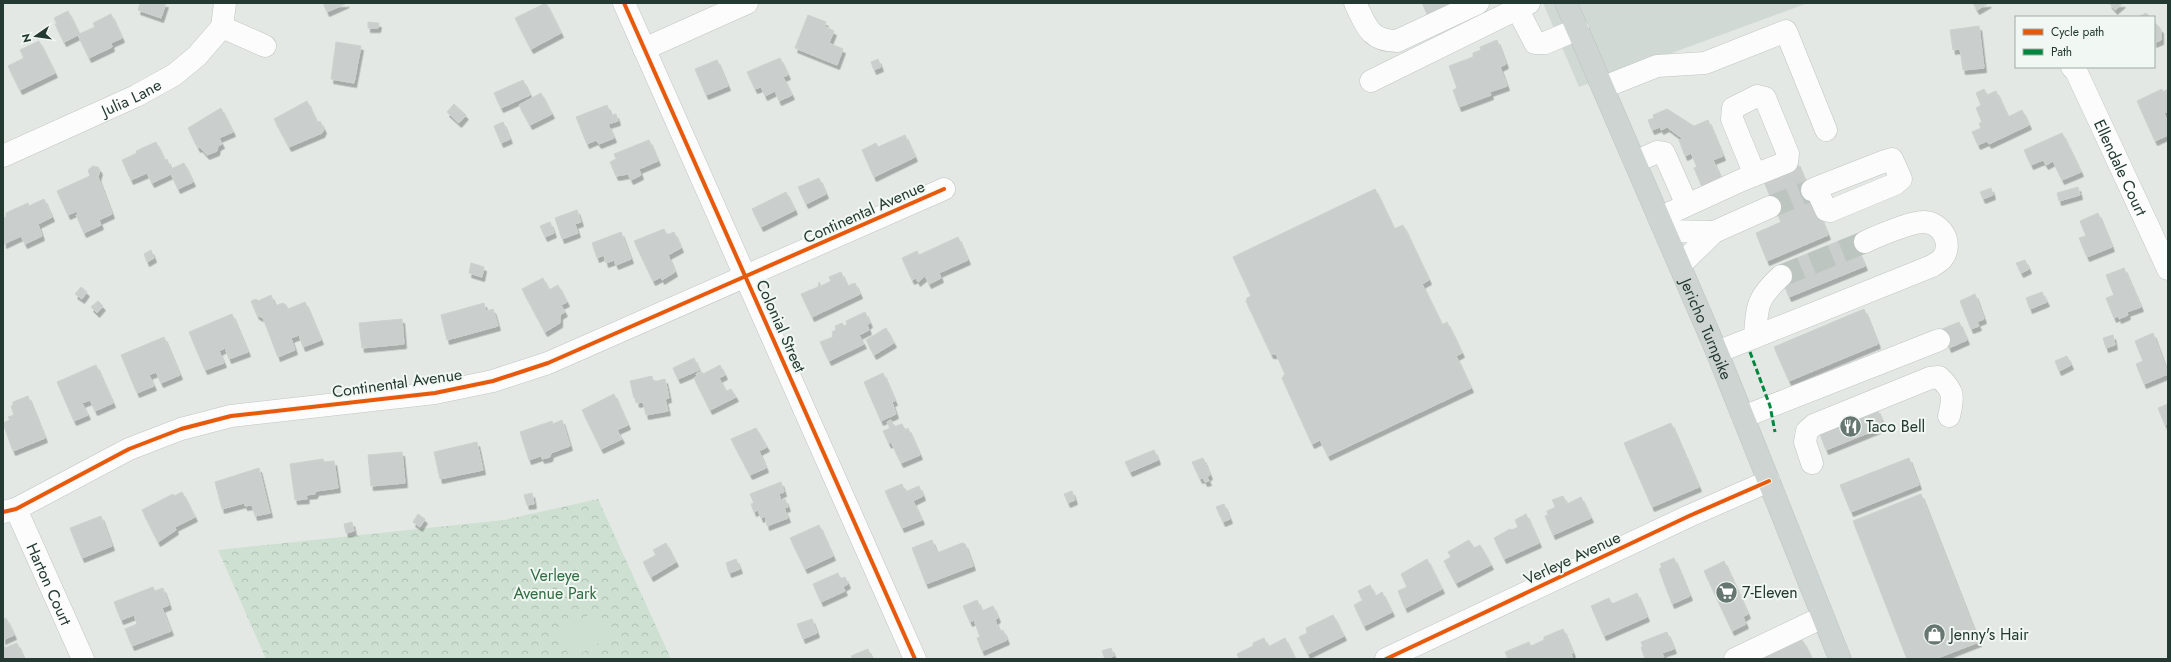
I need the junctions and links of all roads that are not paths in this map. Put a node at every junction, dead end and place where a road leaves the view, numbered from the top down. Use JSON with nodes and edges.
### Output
{"nodes":[{"id":1,"x":225,"y":3,"type":"edge"},
{"id":2,"x":624,"y":3,"type":"edge"},
{"id":3,"x":747,"y":3,"type":"edge"},
{"id":4,"x":1355,"y":3,"type":"edge"},
{"id":5,"x":1478,"y":3,"type":"edge"},
{"id":6,"x":1566,"y":3,"type":"edge"},
{"id":7,"x":1525,"y":5,"type":"edge"},
{"id":8,"x":222,"y":27,"type":"junction"},
{"id":9,"x":1578,"y":29,"type":"junction"},
{"id":10,"x":265,"y":46,"type":"dead end"},
{"id":11,"x":644,"y":49,"type":"junction"},
{"id":12,"x":2073,"y":68,"type":"edge"},
{"id":13,"x":1371,"y":81,"type":"dead end"},
{"id":14,"x":1604,"y":87,"type":"junction"},
{"id":15,"x":1826,"y":130,"type":"dead end"},
{"id":16,"x":3,"y":156,"type":"edge"},
{"id":17,"x":1635,"y":162,"type":"junction"},
{"id":18,"x":1755,"y":175,"type":"dead end"},
{"id":19,"x":944,"y":189,"type":"dead end"},
{"id":20,"x":1687,"y":205,"type":"junction"},
{"id":21,"x":1770,"y":207,"type":"tunnel mouth"},
{"id":22,"x":1662,"y":224,"type":"junction"},
{"id":23,"x":1714,"y":232,"type":"junction"},
{"id":24,"x":1865,"y":242,"type":"tunnel mouth"},
{"id":25,"x":1680,"y":265,"type":"junction"},
{"id":26,"x":2168,"y":268,"type":"edge"},
{"id":27,"x":1781,"y":276,"type":"tunnel mouth"},
{"id":28,"x":746,"y":277,"type":"junction"},
{"id":29,"x":1755,"y":337,"type":"junction"},
{"id":30,"x":1939,"y":340,"type":"dead end"},
{"id":31,"x":1717,"y":352,"type":"junction"},
{"id":32,"x":1949,"y":416,"type":"dead end"},
{"id":33,"x":1743,"y":417,"type":"junction"},
{"id":34,"x":1812,"y":463,"type":"dead end"},
{"id":35,"x":1769,"y":481,"type":"junction"},
{"id":36,"x":9,"y":511,"type":"edge"},
{"id":37,"x":1823,"y":617,"type":"junction"},
{"id":38,"x":82,"y":659,"type":"edge"},
{"id":39,"x":915,"y":659,"type":"edge"},
{"id":40,"x":1386,"y":659,"type":"edge"},
{"id":41,"x":1735,"y":659,"type":"edge"},
{"id":42,"x":1840,"y":659,"type":"edge"}],
"edges":[{"from":1,"to":8,"type":"street"},
{"from":2,"to":11,"type":"street","name":"Colonial Street"},
{"from":3,"to":11,"type":"street"},
{"from":4,"to":5,"type":"street"},
{"from":6,"to":9,"type":"main road","name":"Jericho Turnpike"},
{"from":7,"to":9,"type":"street"},
{"from":7,"to":13,"type":"street"},
{"from":8,"to":10,"type":"street"},
{"from":8,"to":16,"type":"street","name":"Julia Lane"},
{"from":9,"to":14,"type":"main road","name":"Jericho Turnpike"},
{"from":11,"to":28,"type":"street","name":"Colonial Street"},
{"from":12,"to":26,"type":"street","name":"Ellendale Court"},
{"from":14,"to":15,"type":"street"},
{"from":14,"to":17,"type":"main road","name":"Jericho Turnpike"},
{"from":17,"to":20,"type":"street"},
{"from":17,"to":22,"type":"main road","name":"Jericho Turnpike"},
{"from":18,"to":20,"type":"street"},
{"from":19,"to":28,"type":"street","name":"Continental Avenue"},
{"from":20,"to":22,"type":"street"},
{"from":21,"to":23,"type":"street"},
{"from":22,"to":23,"type":"street"},
{"from":22,"to":25,"type":"main road","name":"Jericho Turnpike"},
{"from":23,"to":25,"type":"street"},
{"from":24,"to":29,"type":"street"},
{"from":25,"to":31,"type":"main road","name":"Jericho Turnpike"},
{"from":27,"to":29,"type":"street"},
{"from":28,"to":36,"type":"street","name":"Continental Avenue"},
{"from":28,"to":39,"type":"street","name":"Colonial Street"},
{"from":29,"to":31,"type":"street"},
{"from":30,"to":33,"type":"street"},
{"from":31,"to":33,"type":"main road","name":"Jericho Turnpike"},
{"from":32,"to":34,"type":"street"},
{"from":33,"to":35,"type":"main road","name":"Jericho Turnpike"},
{"from":35,"to":37,"type":"main road","name":"Jericho Turnpike"},
{"from":35,"to":40,"type":"street","name":"Verleye Avenue"},
{"from":36,"to":38,"type":"street","name":"Harton Court"},
{"from":37,"to":41,"type":"street"},
{"from":37,"to":42,"type":"main road","name":"Jericho Turnpike"}]}
